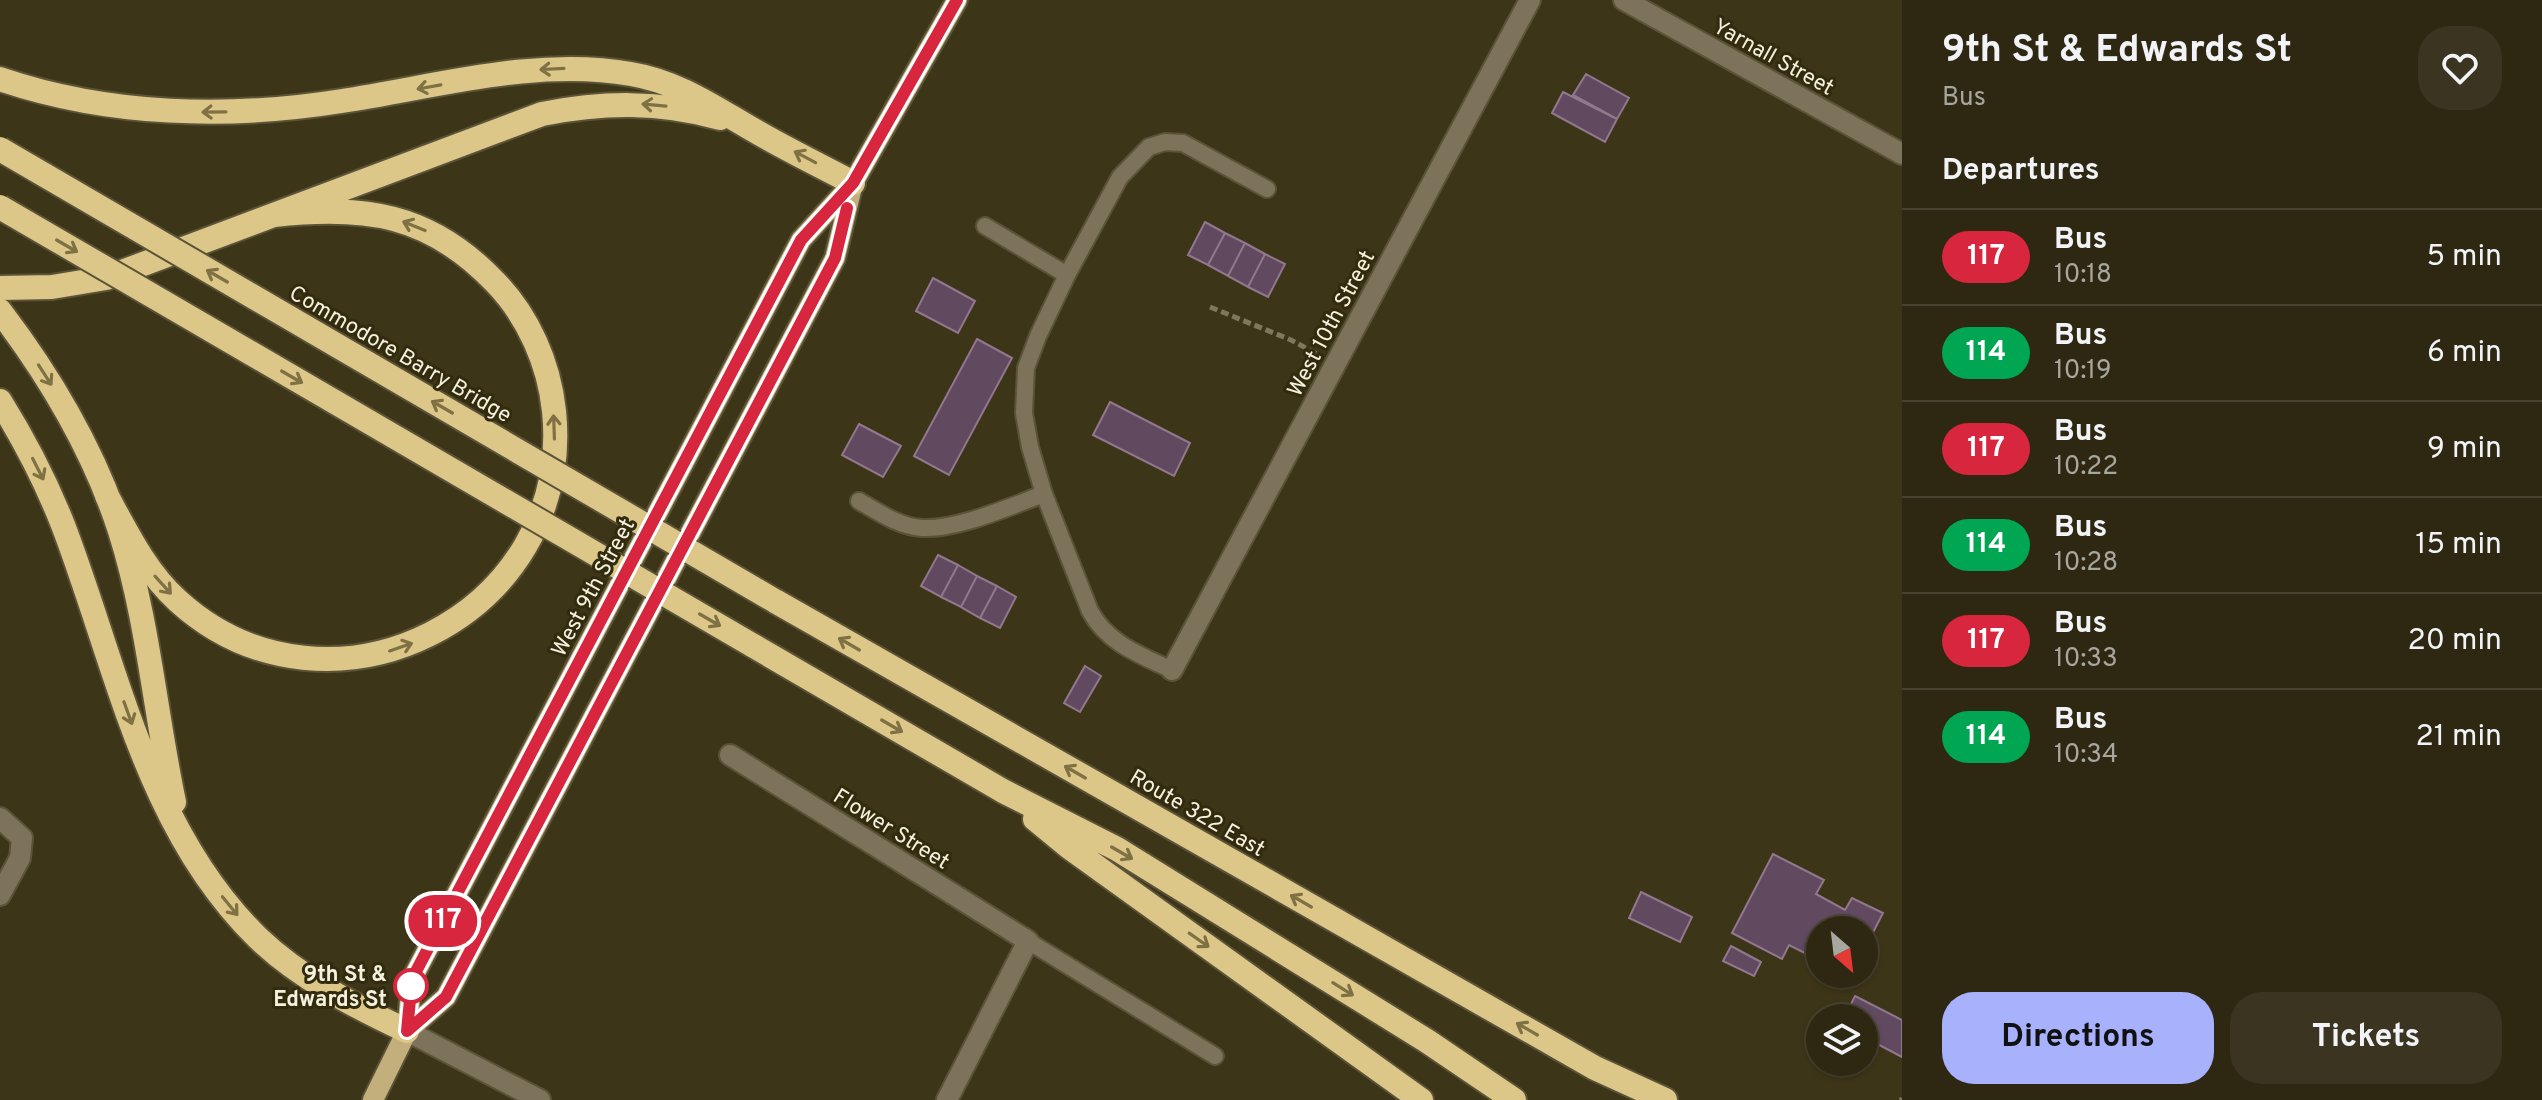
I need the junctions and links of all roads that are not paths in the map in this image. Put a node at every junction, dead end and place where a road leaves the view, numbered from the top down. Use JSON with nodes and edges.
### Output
{"nodes":[{"id":1,"x":957,"y":0,"type":"edge"},
{"id":2,"x":1530,"y":0,"type":"edge"},
{"id":3,"x":1624,"y":0,"type":"edge"},
{"id":4,"x":0,"y":79,"type":"edge"},
{"id":5,"x":756,"y":131,"type":"junction"},
{"id":6,"x":0,"y":149,"type":"edge"},
{"id":7,"x":1902,"y":154,"type":"edge"},
{"id":8,"x":853,"y":183,"type":"junction"},
{"id":9,"x":1267,"y":189,"type":"dead end"},
{"id":10,"x":0,"y":207,"type":"edge"},
{"id":11,"x":274,"y":215,"type":"junction"},
{"id":12,"x":985,"y":226,"type":"dead end"},
{"id":13,"x":1067,"y":275,"type":"junction"},
{"id":14,"x":0,"y":288,"type":"edge"},
{"id":15,"x":0,"y":311,"type":"edge"},
{"id":16,"x":0,"y":401,"type":"edge"},
{"id":17,"x":1044,"y":494,"type":"junction"},
{"id":18,"x":107,"y":496,"type":"junction"},
{"id":19,"x":859,"y":501,"type":"dead end"},
{"id":20,"x":775,"y":601,"type":"joint"},
{"id":21,"x":1172,"y":670,"type":"joint"},
{"id":22,"x":730,"y":755,"type":"dead end"},
{"id":23,"x":1003,"y":791,"type":"junction"},
{"id":24,"x":0,"y":818,"type":"edge"},
{"id":25,"x":185,"y":843,"type":"junction"},
{"id":26,"x":0,"y":895,"type":"edge"},
{"id":27,"x":1028,"y":941,"type":"junction"},
{"id":28,"x":407,"y":1031,"type":"junction"},
{"id":29,"x":1215,"y":1056,"type":"dead end"},
{"id":30,"x":1595,"y":1068,"type":"junction"},
{"id":31,"x":373,"y":1100,"type":"edge"},
{"id":32,"x":540,"y":1100,"type":"edge"},
{"id":33,"x":947,"y":1100,"type":"edge"},
{"id":34,"x":1421,"y":1100,"type":"edge"},
{"id":35,"x":1514,"y":1100,"type":"edge"},
{"id":36,"x":1639,"y":1100,"type":"edge"},
{"id":37,"x":1665,"y":1100,"type":"edge"}],
"edges":[{"from":1,"to":8,"type":"main road","name":"West 9th Street"},
{"from":2,"to":21,"type":"street","name":"West 10th Street"},
{"from":3,"to":7,"type":"street","name":"Yarnall Street"},
{"from":5,"to":4,"type":"highway","one_way":true},
{"from":8,"to":5,"type":"highway","one_way":true},
{"from":5,"to":11,"type":"highway","one_way":true},
{"from":20,"to":6,"type":"highway","name":"Commodore Barry Bridge","one_way":true,"bridge":true},
{"from":8,"to":28,"type":"main road","name":"West 9th Street"},
{"from":8,"to":28,"type":"main road","name":"West 9th Street"},
{"from":9,"to":13,"type":"lane"},
{"from":10,"to":23,"type":"highway","one_way":true,"bridge":true},
{"from":11,"to":14,"type":"highway"},
{"from":18,"to":11,"type":"highway","one_way":true},
{"from":12,"to":13,"type":"lane"},
{"from":13,"to":17,"type":"lane"},
{"from":15,"to":18,"type":"highway","one_way":true},
{"from":16,"to":25,"type":"highway","one_way":true},
{"from":17,"to":19,"type":"lane"},
{"from":17,"to":21,"type":"lane"},
{"from":18,"to":25,"type":"highway"},
{"from":30,"to":20,"type":"highway","name":"Route 322 East","one_way":true},
{"from":22,"to":27,"type":"street","name":"Flower Street"},
{"from":23,"to":34,"type":"highway","one_way":true},
{"from":23,"to":35,"type":"highway","one_way":true},
{"from":24,"to":26,"type":"street"},
{"from":25,"to":28,"type":"highway","one_way":true},
{"from":27,"to":29,"type":"lane"},
{"from":27,"to":33,"type":"street"},
{"from":28,"to":31,"type":"main road","name":"West 9th Street"},
{"from":28,"to":32,"type":"street"},
{"from":30,"to":36,"type":"highway"},
{"from":30,"to":37,"type":"highway"}]}
